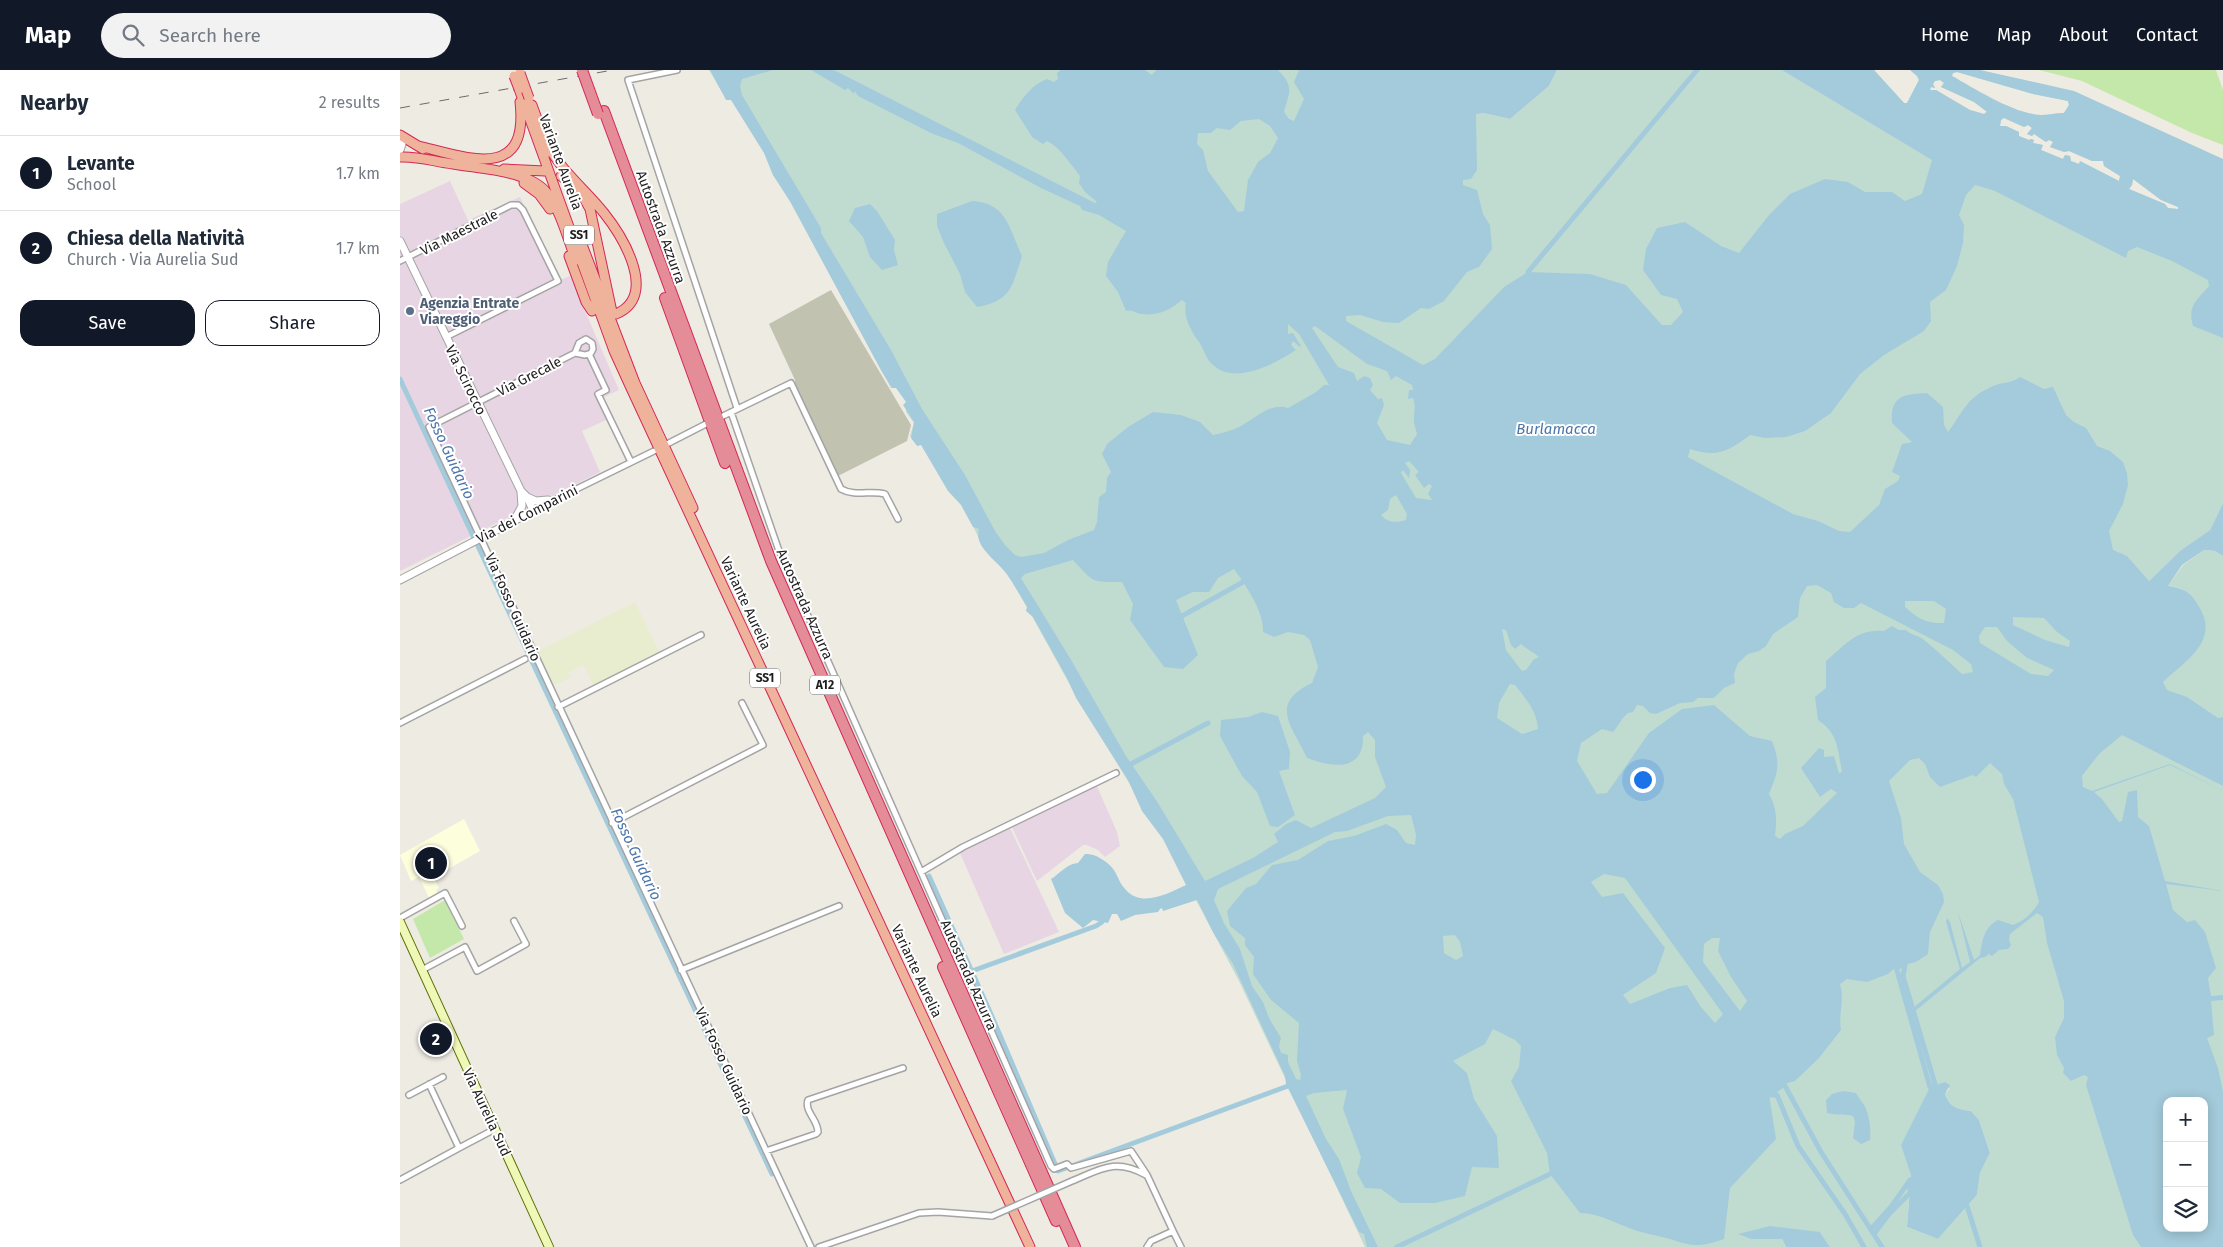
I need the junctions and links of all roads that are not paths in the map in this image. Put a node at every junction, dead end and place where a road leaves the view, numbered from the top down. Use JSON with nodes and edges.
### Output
{"nodes":[{"id":1,"x":582,"y":70,"type":"edge"},
{"id":2,"x":589,"y":70,"type":"edge"},
{"id":3,"x":678,"y":70,"type":"edge"},
{"id":4,"x":516,"y":72,"type":"edge"},
{"id":5,"x":524,"y":99,"type":"junction"},
{"id":6,"x":601,"y":113,"type":"junction"},
{"id":7,"x":540,"y":128,"type":"junction"},
{"id":8,"x":400,"y":136,"type":"edge"},
{"id":9,"x":419,"y":146,"type":"junction"},
{"id":10,"x":400,"y":150,"type":"edge"},
{"id":11,"x":400,"y":157,"type":"edge"},
{"id":12,"x":472,"y":167,"type":"junction"},
{"id":13,"x":487,"y":169,"type":"junction"},
{"id":14,"x":546,"y":171,"type":"dead end"},
{"id":15,"x":561,"y":176,"type":"dead end"},
{"id":16,"x":400,"y":241,"type":"edge"},
{"id":17,"x":408,"y":257,"type":"junction"},
{"id":18,"x":400,"y":261,"type":"edge"},
{"id":19,"x":592,"y":311,"type":"dead end"},
{"id":20,"x":616,"y":314,"type":"dead end"},
{"id":21,"x":446,"y":337,"type":"junction"},
{"id":22,"x":616,"y":346,"type":"junction"},
{"id":23,"x":575,"y":353,"type":"junction"},
{"id":24,"x":589,"y":354,"type":"junction"},
{"id":25,"x":477,"y":402,"type":"junction"},
{"id":26,"x":737,"y":408,"type":"junction"},
{"id":27,"x":731,"y":412,"type":"junction"},
{"id":28,"x":721,"y":417,"type":"dead end"},
{"id":29,"x":706,"y":424,"type":"dead end"},
{"id":30,"x":429,"y":427,"type":"joint"},
{"id":31,"x":667,"y":444,"type":"dead end"},
{"id":32,"x":654,"y":451,"type":"dead end"},
{"id":33,"x":631,"y":462,"type":"junction"},
{"id":34,"x":521,"y":491,"type":"junction"},
{"id":35,"x":527,"y":497,"type":"junction"},
{"id":36,"x":554,"y":500,"type":"junction"},
{"id":37,"x":522,"y":505,"type":"junction"},
{"id":38,"x":530,"y":511,"type":"junction"},
{"id":39,"x":898,"y":518,"type":"dead end"},
{"id":40,"x":516,"y":519,"type":"junction"},
{"id":41,"x":481,"y":538,"type":"junction"},
{"id":42,"x":400,"y":580,"type":"edge"},
{"id":43,"x":700,"y":635,"type":"dead end"},
{"id":44,"x":525,"y":659,"type":"dead end"},
{"id":45,"x":742,"y":703,"type":"dead end"},
{"id":46,"x":558,"y":707,"type":"junction"},
{"id":47,"x":400,"y":723,"type":"edge"},
{"id":48,"x":1116,"y":773,"type":"dead end"},
{"id":49,"x":612,"y":823,"type":"junction"},
{"id":50,"x":921,"y":872,"type":"junction"},
{"id":51,"x":839,"y":906,"type":"dead end"},
{"id":52,"x":400,"y":918,"type":"edge"},
{"id":53,"x":514,"y":921,"type":"dead end"},
{"id":54,"x":400,"y":922,"type":"edge"},
{"id":55,"x":462,"y":926,"type":"dead end"},
{"id":56,"x":403,"y":936,"type":"edge"},
{"id":57,"x":422,"y":970,"type":"junction"},
{"id":58,"x":681,"y":970,"type":"junction"},
{"id":59,"x":903,"y":1068,"type":"dead end"},
{"id":60,"x":443,"y":1077,"type":"dead end"},
{"id":61,"x":429,"y":1084,"type":"junction"},
{"id":62,"x":408,"y":1095,"type":"dead end"},
{"id":63,"x":495,"y":1129,"type":"junction"},
{"id":64,"x":459,"y":1148,"type":"junction"},
{"id":65,"x":766,"y":1152,"type":"junction"},
{"id":66,"x":1147,"y":1175,"type":"junction"},
{"id":67,"x":400,"y":1180,"type":"edge"},
{"id":68,"x":1173,"y":1231,"type":"junction"},
{"id":69,"x":549,"y":1247,"type":"edge"},
{"id":70,"x":810,"y":1247,"type":"edge"},
{"id":71,"x":819,"y":1247,"type":"edge"},
{"id":72,"x":1030,"y":1247,"type":"edge"},
{"id":73,"x":1036,"y":1247,"type":"edge"},
{"id":74,"x":1067,"y":1247,"type":"edge"},
{"id":75,"x":1074,"y":1247,"type":"edge"},
{"id":76,"x":1147,"y":1247,"type":"edge"},
{"id":77,"x":1181,"y":1247,"type":"edge"}],
"edges":[{"from":1,"to":6,"type":"highway","name":"Autostrada Azzurra","number":"A12","bridge":true},
{"from":2,"to":6,"type":"highway","name":"Autostrada Azzurra","number":"A12"},
{"from":3,"to":26,"type":"street"},
{"from":4,"to":5,"type":"highway","name":"Variante Aurelia","number":"SS1","bridge":true},
{"from":4,"to":5,"type":"highway","name":"Variante Aurelia","number":"SS1","bridge":true},
{"from":5,"to":7,"type":"highway","name":"Variante Aurelia","number":"SS1"},
{"from":5,"to":9,"type":"highway"},
{"from":5,"to":22,"type":"highway","name":"Variante Aurelia","number":"SS1"},
{"from":6,"to":74,"type":"highway","name":"Autostrada Azzurra","number":"A12"},
{"from":6,"to":75,"type":"highway","name":"Autostrada Azzurra","number":"A12"},
{"from":7,"to":20,"type":"highway"},
{"from":7,"to":22,"type":"highway","name":"Variante Aurelia","number":"SS1"},
{"from":8,"to":9,"type":"highway"},
{"from":8,"to":10,"type":"street"},
{"from":9,"to":12,"type":"highway"},
{"from":11,"to":12,"type":"highway"},
{"from":12,"to":13,"type":"highway"},
{"from":13,"to":14,"type":"highway"},
{"from":13,"to":19,"type":"highway"},
{"from":13,"to":22,"type":"highway"},
{"from":15,"to":22,"type":"highway"},
{"from":16,"to":17,"type":"street","name":"Via Scirocco"},
{"from":17,"to":18,"type":"street","name":"Via Maestrale"},
{"from":17,"to":21,"type":"street","name":"Via Scirocco"},
{"from":17,"to":21,"type":"street","name":"Via Maestrale"},
{"from":21,"to":25,"type":"street","name":"Via Scirocco"},
{"from":22,"to":72,"type":"highway","name":"Variante Aurelia","number":"SS1"},
{"from":22,"to":73,"type":"highway","name":"Variante Aurelia","number":"SS1"},
{"from":23,"to":24,"type":"street"},
{"from":23,"to":24,"type":"street","name":"Via Grecale"},
{"from":23,"to":25,"type":"street","name":"Via Grecale"},
{"from":24,"to":33,"type":"street"},
{"from":25,"to":30,"type":"street","name":"Via Grecale"},
{"from":25,"to":34,"type":"street","name":"Via Scirocco"},
{"from":26,"to":27,"type":"street"},
{"from":26,"to":39,"type":"street"},
{"from":27,"to":28,"type":"street"},
{"from":27,"to":50,"type":"street"},
{"from":29,"to":31,"type":"street"},
{"from":30,"to":41,"type":"street","name":"Via Fosso Guidario"},
{"from":32,"to":33,"type":"street","name":"Via dei Comparini"},
{"from":33,"to":36,"type":"street","name":"Via dei Comparini"},
{"from":34,"to":35,"type":"street","name":"Via Scirocco"},
{"from":34,"to":37,"type":"street","name":"Via Scirocco"},
{"from":35,"to":36,"type":"street"},
{"from":35,"to":38,"type":"street","name":"Via Scirocco"},
{"from":36,"to":38,"type":"street","name":"Via dei Comparini"},
{"from":37,"to":38,"type":"street"},
{"from":37,"to":40,"type":"street","name":"Via Scirocco"},
{"from":38,"to":40,"type":"street","name":"Via dei Comparini"},
{"from":40,"to":41,"type":"street","name":"Via dei Comparini"},
{"from":41,"to":42,"type":"street","name":"Via dei Comparini"},
{"from":41,"to":46,"type":"street","name":"Via Fosso Guidario"},
{"from":43,"to":46,"type":"street"},
{"from":44,"to":47,"type":"street"},
{"from":45,"to":49,"type":"street"},
{"from":46,"to":49,"type":"street","name":"Via Fosso Guidario"},
{"from":48,"to":50,"type":"street"},
{"from":49,"to":58,"type":"street","name":"Via Fosso Guidario"},
{"from":50,"to":66,"type":"street"},
{"from":51,"to":58,"type":"street"},
{"from":52,"to":55,"type":"street"},
{"from":53,"to":57,"type":"street"},
{"from":54,"to":56,"type":"main road","name":"Via Aurelia Sud"},
{"from":56,"to":57,"type":"main road","name":"Via Aurelia Sud"},
{"from":57,"to":63,"type":"main road","name":"Via Aurelia Sud"},
{"from":58,"to":65,"type":"street","name":"Via Fosso Guidario"},
{"from":59,"to":65,"type":"street"},
{"from":60,"to":61,"type":"street"},
{"from":61,"to":62,"type":"street"},
{"from":61,"to":64,"type":"street"},
{"from":63,"to":64,"type":"street"},
{"from":63,"to":69,"type":"main road","name":"Via Aurelia Sud"},
{"from":64,"to":67,"type":"street"},
{"from":65,"to":70,"type":"street","name":"Via Fosso Guidario"},
{"from":66,"to":68,"type":"street"},
{"from":66,"to":71,"type":"street","bridge":true},
{"from":68,"to":76,"type":"street"},
{"from":68,"to":77,"type":"street"}]}
